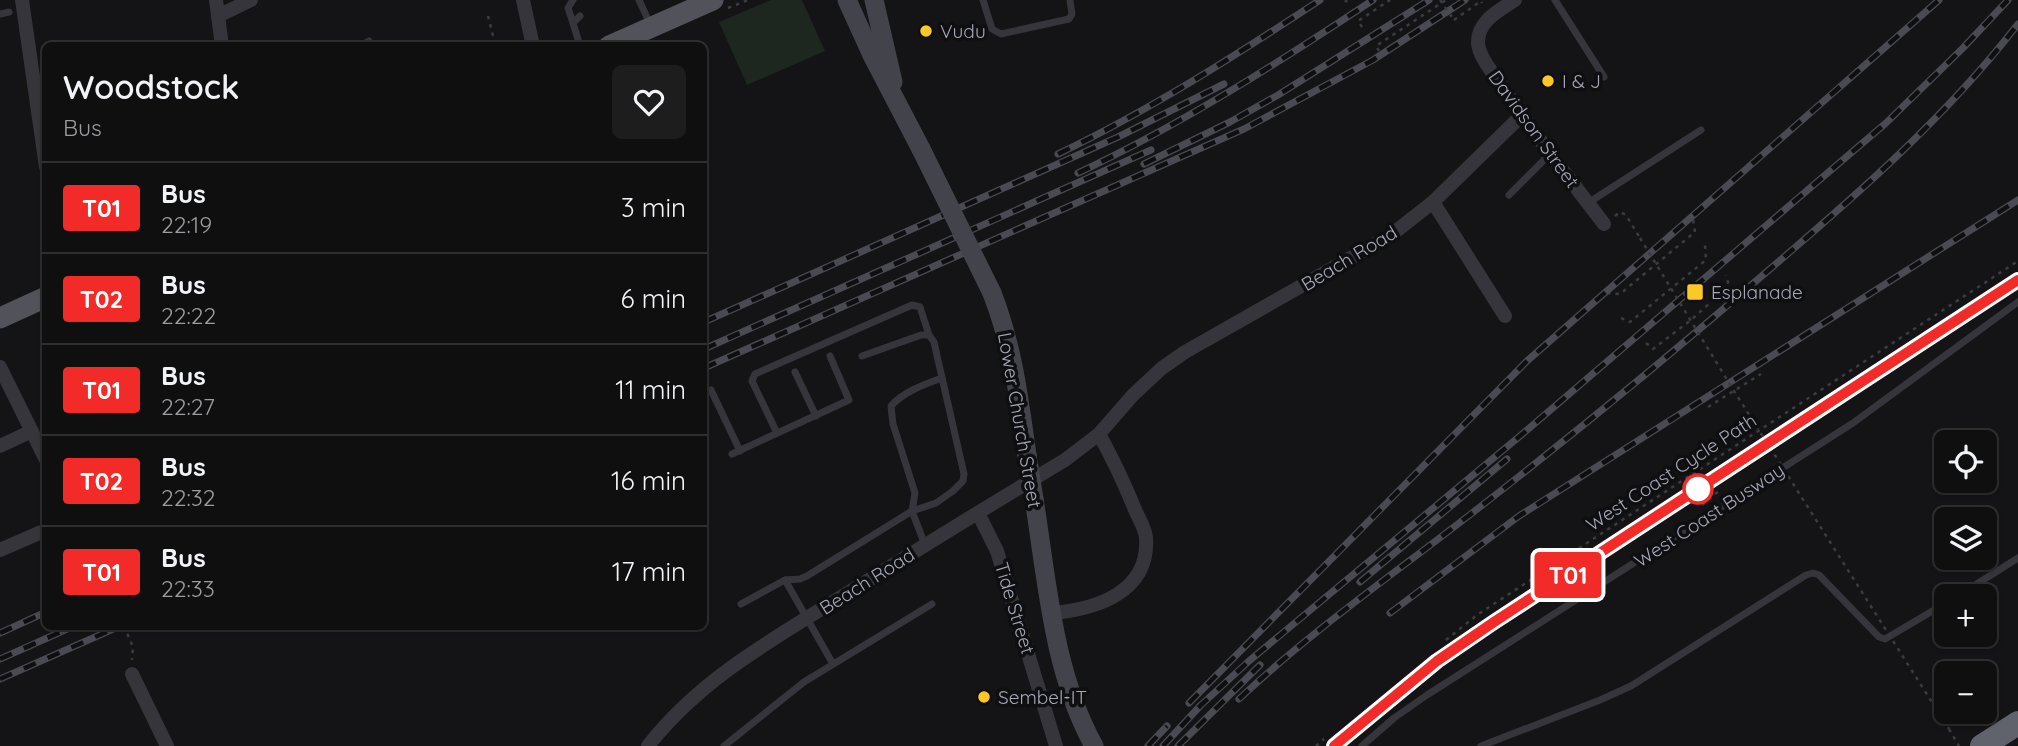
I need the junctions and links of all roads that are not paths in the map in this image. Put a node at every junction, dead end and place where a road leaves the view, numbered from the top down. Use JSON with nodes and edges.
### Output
{"nodes":[{"id":1,"x":22,"y":0,"type":"edge"},
{"id":2,"x":216,"y":0,"type":"edge"},
{"id":3,"x":251,"y":0,"type":"edge"},
{"id":4,"x":523,"y":0,"type":"edge"},
{"id":5,"x":573,"y":0,"type":"edge"},
{"id":6,"x":639,"y":0,"type":"edge"},
{"id":7,"x":713,"y":0,"type":"edge"},
{"id":8,"x":847,"y":0,"type":"edge"},
{"id":9,"x":874,"y":0,"type":"edge"},
{"id":10,"x":983,"y":0,"type":"edge"},
{"id":11,"x":1070,"y":0,"type":"edge"},
{"id":12,"x":1515,"y":0,"type":"edge"},
{"id":13,"x":1555,"y":0,"type":"edge"},
{"id":14,"x":689,"y":5,"type":"edge"},
{"id":15,"x":218,"y":16,"type":"junction"},
{"id":16,"x":580,"y":16,"type":"dead end"},
{"id":17,"x":573,"y":23,"type":"junction"},
{"id":18,"x":651,"y":27,"type":"junction"},
{"id":19,"x":221,"y":42,"type":"edge"},
{"id":20,"x":532,"y":42,"type":"edge"},
{"id":21,"x":579,"y":42,"type":"edge"},
{"id":22,"x":618,"y":42,"type":"edge"},
{"id":23,"x":1604,"y":77,"type":"dead end"},
{"id":24,"x":900,"y":110,"type":"junction"},
{"id":25,"x":41,"y":111,"type":"edge"},
{"id":26,"x":1521,"y":116,"type":"junction"},
{"id":27,"x":1700,"y":130,"type":"dead end"},
{"id":28,"x":1550,"y":155,"type":"junction"},
{"id":29,"x":1509,"y":195,"type":"dead end"},
{"id":30,"x":1433,"y":202,"type":"junction"},
{"id":31,"x":1588,"y":203,"type":"junction"},
{"id":32,"x":1604,"y":224,"type":"dead end"},
{"id":33,"x":2018,"y":280,"type":"edge"},
{"id":34,"x":42,"y":299,"type":"edge"},
{"id":35,"x":2018,"y":302,"type":"edge"},
{"id":36,"x":1505,"y":316,"type":"dead end"},
{"id":37,"x":0,"y":318,"type":"edge"},
{"id":38,"x":929,"y":335,"type":"junction"},
{"id":39,"x":830,"y":356,"type":"dead end"},
{"id":40,"x":862,"y":356,"type":"dead end"},
{"id":41,"x":0,"y":367,"type":"edge"},
{"id":42,"x":795,"y":372,"type":"dead end"},
{"id":43,"x":942,"y":378,"type":"junction"},
{"id":44,"x":711,"y":390,"type":"dead end"},
{"id":45,"x":816,"y":416,"type":"junction"},
{"id":46,"x":32,"y":431,"type":"junction"},
{"id":47,"x":777,"y":433,"type":"junction"},
{"id":48,"x":1099,"y":434,"type":"junction"},
{"id":49,"x":0,"y":446,"type":"edge"},
{"id":50,"x":42,"y":452,"type":"edge"},
{"id":51,"x":912,"y":511,"type":"junction"},
{"id":52,"x":978,"y":513,"type":"junction"},
{"id":53,"x":42,"y":532,"type":"edge"},
{"id":54,"x":925,"y":545,"type":"junction"},
{"id":55,"x":0,"y":550,"type":"edge"},
{"id":56,"x":2018,"y":558,"type":"edge"},
{"id":57,"x":785,"y":580,"type":"junction"},
{"id":58,"x":1977,"y":584,"type":"edge"},
{"id":59,"x":741,"y":604,"type":"dead end"},
{"id":60,"x":932,"y":604,"type":"dead end"},
{"id":61,"x":1934,"y":610,"type":"edge"},
{"id":62,"x":1053,"y":613,"type":"junction"},
{"id":63,"x":807,"y":617,"type":"junction"},
{"id":64,"x":833,"y":664,"type":"junction"},
{"id":65,"x":132,"y":674,"type":"dead end"},
{"id":66,"x":2018,"y":723,"type":"edge"},
{"id":67,"x":167,"y":746,"type":"edge"},
{"id":68,"x":649,"y":746,"type":"edge"},
{"id":69,"x":724,"y":746,"type":"edge"},
{"id":70,"x":1056,"y":746,"type":"edge"},
{"id":71,"x":1094,"y":746,"type":"edge"},
{"id":72,"x":1334,"y":746,"type":"edge"},
{"id":73,"x":1362,"y":746,"type":"edge"},
{"id":74,"x":1481,"y":746,"type":"edge"},
{"id":75,"x":1983,"y":746,"type":"edge"}],
"edges":[{"from":1,"to":25,"type":"street"},
{"from":2,"to":15,"type":"street"},
{"from":3,"to":15,"type":"street"},
{"from":4,"to":20,"type":"street"},
{"from":5,"to":17,"type":"lane"},
{"from":6,"to":18,"type":"lane"},
{"from":7,"to":14,"type":"main road"},
{"from":8,"to":24,"type":"main road","name":"Lower Church Street"},
{"from":9,"to":24,"type":"main road","name":"Lower Church Street"},
{"from":10,"to":11,"type":"lane"},
{"from":12,"to":26,"type":"street","name":"Davidson Street"},
{"from":13,"to":23,"type":"lane"},
{"from":14,"to":18,"type":"main road"},
{"from":15,"to":19,"type":"street"},
{"from":16,"to":17,"type":"lane"},
{"from":17,"to":21,"type":"lane"},
{"from":18,"to":22,"type":"main road"},
{"from":24,"to":62,"type":"main road","name":"Lower Church Street","bridge":true},
{"from":26,"to":28,"type":"street","name":"Davidson Street"},
{"from":26,"to":30,"type":"street","name":"Beach Road"},
{"from":27,"to":31,"type":"lane"},
{"from":28,"to":29,"type":"lane"},
{"from":28,"to":31,"type":"street","name":"Davidson Street"},
{"from":30,"to":36,"type":"street"},
{"from":30,"to":48,"type":"street","name":"Beach Road"},
{"from":31,"to":32,"type":"street","name":"Davidson Street"},
{"from":33,"to":72,"type":"lane","name":"West Coast Busway"},
{"from":34,"to":37,"type":"main road"},
{"from":35,"to":73,"type":"lane","name":"West Coast Busway"},
{"from":38,"to":40,"type":"lane"},
{"from":38,"to":43,"type":"lane"},
{"from":38,"to":47,"type":"lane"},
{"from":39,"to":45,"type":"lane"},
{"from":41,"to":46,"type":"street"},
{"from":42,"to":45,"type":"lane"},
{"from":43,"to":51,"type":"lane"},
{"from":43,"to":51,"type":"lane"},
{"from":44,"to":47,"type":"lane"},
{"from":45,"to":47,"type":"lane"},
{"from":46,"to":49,"type":"street"},
{"from":46,"to":50,"type":"street"},
{"from":48,"to":52,"type":"street","name":"Beach Road"},
{"from":48,"to":62,"type":"street"},
{"from":51,"to":54,"type":"lane"},
{"from":51,"to":57,"type":"lane"},
{"from":52,"to":54,"type":"street","name":"Beach Road"},
{"from":52,"to":70,"type":"street","name":"Tide Street"},
{"from":53,"to":55,"type":"street"},
{"from":54,"to":63,"type":"street","name":"Beach Road"},
{"from":56,"to":58,"type":"lane"},
{"from":57,"to":59,"type":"lane"},
{"from":57,"to":63,"type":"lane"},
{"from":60,"to":64,"type":"lane"},
{"from":61,"to":74,"type":"lane"},
{"from":62,"to":71,"type":"main road","name":"Lower Church Street"},
{"from":63,"to":64,"type":"lane"},
{"from":63,"to":68,"type":"street","name":"Beach Road"},
{"from":64,"to":69,"type":"lane"},
{"from":65,"to":67,"type":"street"},
{"from":66,"to":75,"type":"highway"}]}
